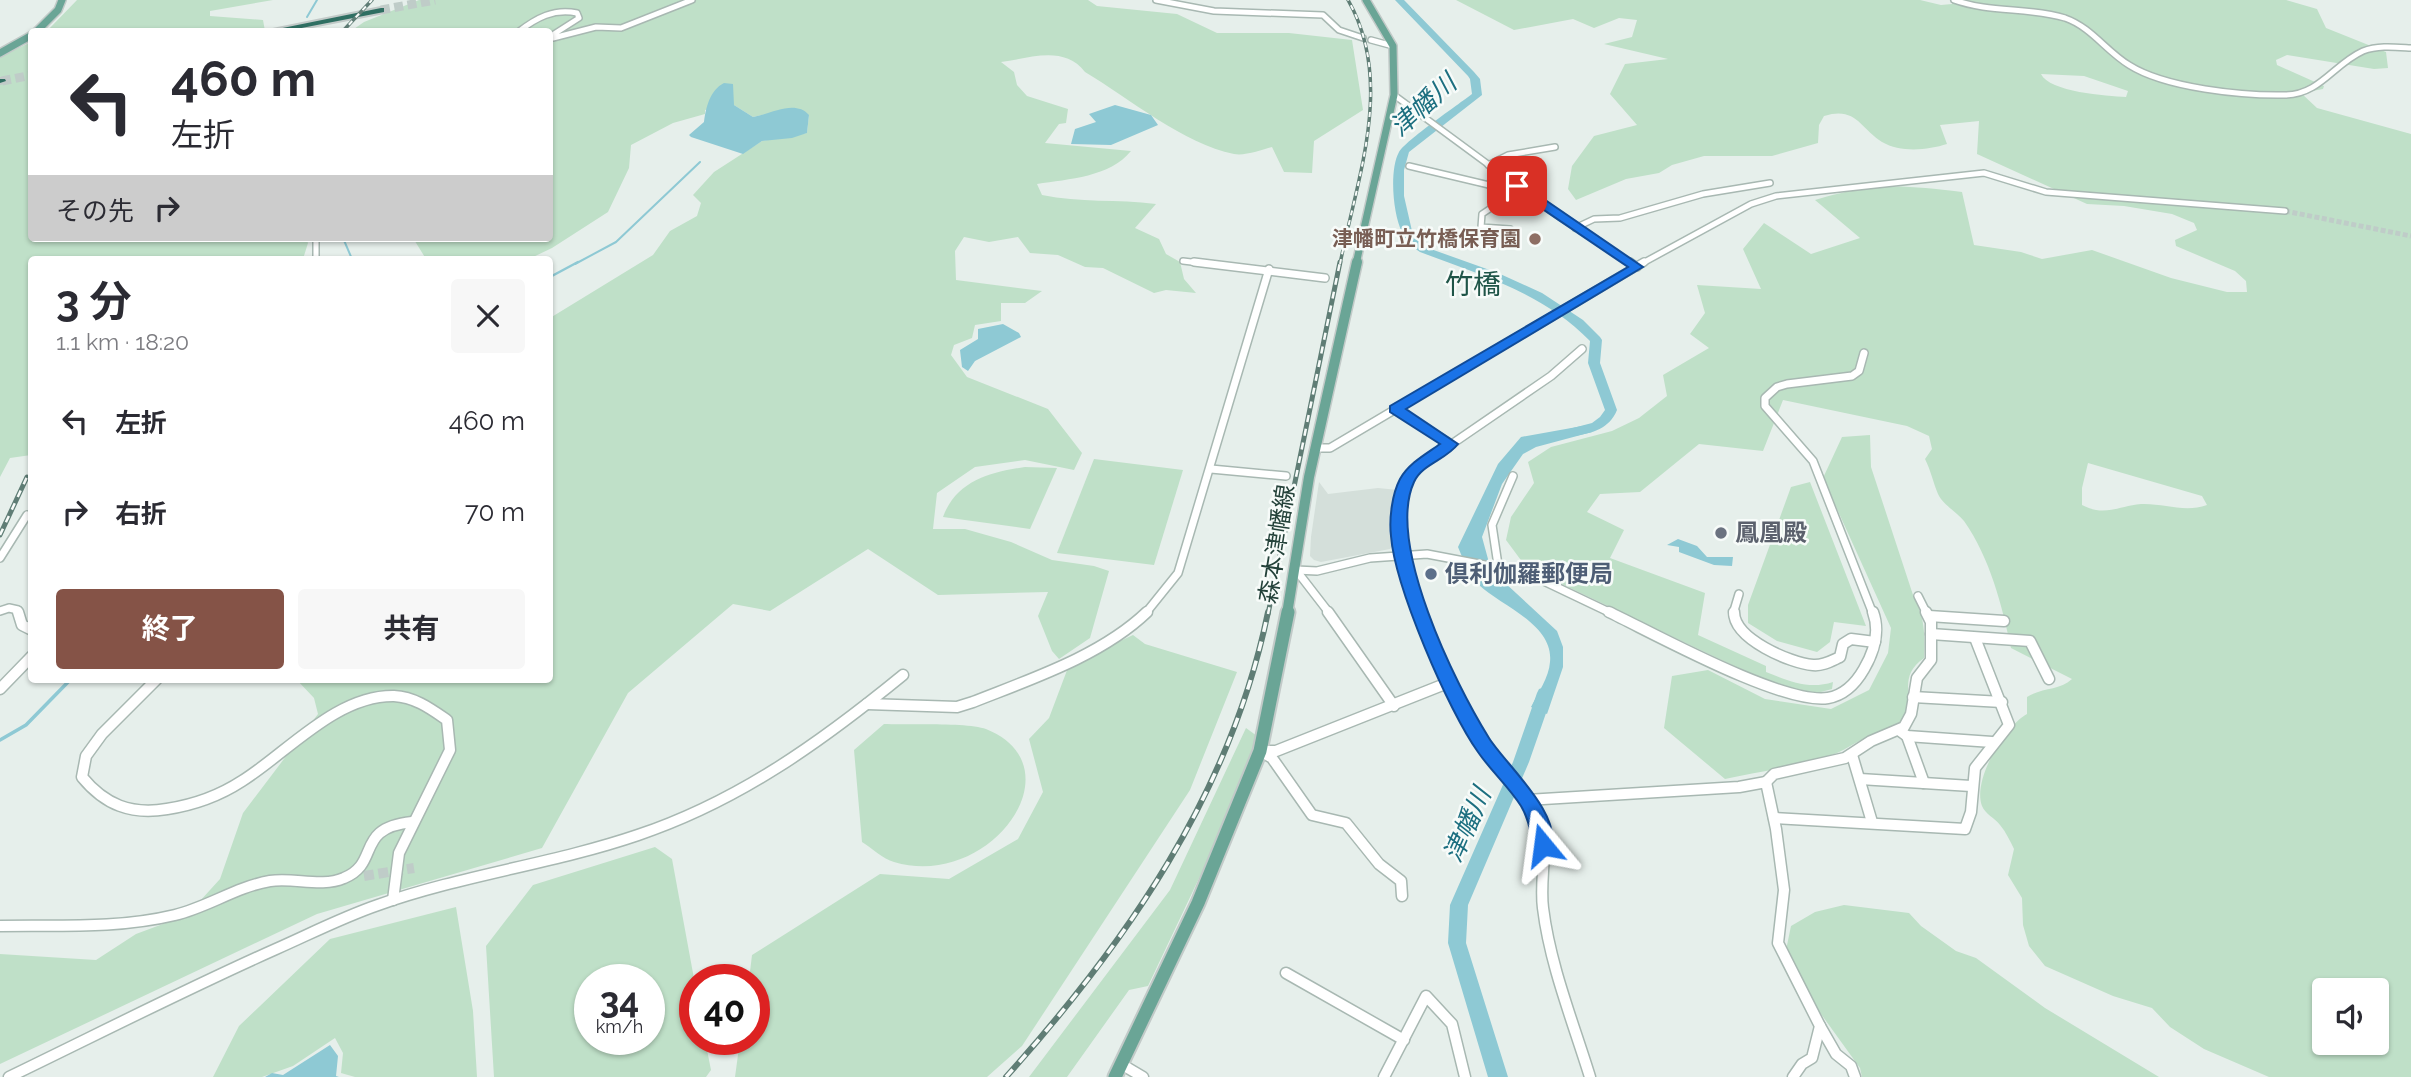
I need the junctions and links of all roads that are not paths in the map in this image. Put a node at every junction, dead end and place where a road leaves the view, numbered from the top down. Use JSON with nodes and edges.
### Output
{"nodes":[{"id":1,"x":62,"y":0,"type":"edge"},
{"id":2,"x":692,"y":0,"type":"edge"},
{"id":3,"x":1156,"y":0,"type":"edge"},
{"id":4,"x":1366,"y":0,"type":"edge"},
{"id":5,"x":1954,"y":0,"type":"edge"},
{"id":6,"x":381,"y":10,"type":"tunnel mouth"},
{"id":7,"x":40,"y":28,"type":"edge"},
{"id":8,"x":288,"y":28,"type":"edge"},
{"id":9,"x":523,"y":28,"type":"edge"},
{"id":10,"x":28,"y":37,"type":"edge"},
{"id":11,"x":553,"y":38,"type":"edge"},
{"id":12,"x":553,"y":38,"type":"edge"},
{"id":13,"x":1363,"y":38,"type":"dead end"},
{"id":14,"x":1371,"y":40,"type":"dead end"},
{"id":15,"x":1393,"y":46,"type":"junction"},
{"id":16,"x":2411,"y":48,"type":"edge"},
{"id":17,"x":0,"y":53,"type":"edge"},
{"id":18,"x":1394,"y":95,"type":"junction"},
{"id":19,"x":1555,"y":147,"type":"dead end"},
{"id":20,"x":1488,"y":164,"type":"junction"},
{"id":21,"x":1409,"y":166,"type":"dead end"},
{"id":22,"x":1495,"y":170,"type":"junction"},
{"id":23,"x":1770,"y":183,"type":"dead end"},
{"id":24,"x":1489,"y":185,"type":"junction"},
{"id":25,"x":2285,"y":211,"type":"tunnel mouth"},
{"id":26,"x":1575,"y":228,"type":"junction"},
{"id":27,"x":1510,"y":229,"type":"dead end"},
{"id":28,"x":1183,"y":261,"type":"dead end"},
{"id":29,"x":1637,"y":267,"type":"junction"},
{"id":30,"x":1269,"y":269,"type":"junction"},
{"id":31,"x":1325,"y":278,"type":"dead end"},
{"id":32,"x":1582,"y":349,"type":"dead end"},
{"id":33,"x":1864,"y":354,"type":"dead end"},
{"id":34,"x":1395,"y":409,"type":"junction"},
{"id":35,"x":1451,"y":444,"type":"junction"},
{"id":36,"x":1317,"y":448,"type":"junction"},
{"id":37,"x":1211,"y":469,"type":"junction"},
{"id":38,"x":1286,"y":476,"type":"dead end"},
{"id":39,"x":1513,"y":476,"type":"dead end"},
{"id":40,"x":27,"y":515,"type":"dead end"},
{"id":41,"x":1402,"y":554,"type":"junction"},
{"id":42,"x":0,"y":558,"type":"edge"},
{"id":43,"x":1498,"y":565,"type":"junction"},
{"id":44,"x":1296,"y":570,"type":"junction"},
{"id":45,"x":1739,"y":594,"type":"dead end"},
{"id":46,"x":1918,"y":596,"type":"dead end"},
{"id":47,"x":0,"y":611,"type":"edge"},
{"id":48,"x":1929,"y":616,"type":"junction"},
{"id":49,"x":2004,"y":621,"type":"dead end"},
{"id":50,"x":28,"y":628,"type":"edge"},
{"id":51,"x":1931,"y":634,"type":"junction"},
{"id":52,"x":1975,"y":638,"type":"junction"},
{"id":53,"x":1875,"y":642,"type":"junction"},
{"id":54,"x":28,"y":660,"type":"edge"},
{"id":55,"x":903,"y":675,"type":"dead end"},
{"id":56,"x":2049,"y":679,"type":"dead end"},
{"id":57,"x":1450,"y":682,"type":"junction"},
{"id":58,"x":153,"y":683,"type":"edge"},
{"id":59,"x":0,"y":689,"type":"edge"},
{"id":60,"x":1913,"y":696,"type":"junction"},
{"id":61,"x":2002,"y":702,"type":"junction"},
{"id":62,"x":867,"y":704,"type":"junction"},
{"id":63,"x":1394,"y":706,"type":"junction"},
{"id":64,"x":1903,"y":734,"type":"junction"},
{"id":65,"x":1992,"y":742,"type":"junction"},
{"id":66,"x":1259,"y":751,"type":"junction"},
{"id":67,"x":1852,"y":755,"type":"junction"},
{"id":68,"x":1860,"y":779,"type":"junction"},
{"id":69,"x":1766,"y":782,"type":"junction"},
{"id":70,"x":1924,"y":783,"type":"junction"},
{"id":71,"x":1971,"y":786,"type":"junction"},
{"id":72,"x":1527,"y":800,"type":"junction"},
{"id":73,"x":1774,"y":818,"type":"junction"},
{"id":74,"x":412,"y":822,"type":"junction"},
{"id":75,"x":1872,"y":822,"type":"junction"},
{"id":76,"x":1402,"y":896,"type":"dead end"},
{"id":77,"x":393,"y":900,"type":"junction"},
{"id":78,"x":0,"y":926,"type":"edge"},
{"id":79,"x":1286,"y":973,"type":"dead end"},
{"id":80,"x":1820,"y":1026,"type":"junction"},
{"id":81,"x":1404,"y":1040,"type":"junction"},
{"id":82,"x":1121,"y":1064,"type":"junction"},
{"id":83,"x":9,"y":1077,"type":"edge"},
{"id":84,"x":1115,"y":1077,"type":"edge"},
{"id":85,"x":1143,"y":1077,"type":"edge"},
{"id":86,"x":1384,"y":1077,"type":"edge"},
{"id":87,"x":1465,"y":1077,"type":"edge"},
{"id":88,"x":1590,"y":1077,"type":"edge"},
{"id":89,"x":1793,"y":1077,"type":"edge"},
{"id":90,"x":1855,"y":1077,"type":"edge"}],
"edges":[{"from":1,"to":7,"type":"main road"},
{"from":2,"to":12,"type":"street"},
{"from":3,"to":13,"type":"street"},
{"from":4,"to":15,"type":"main road","name":"森本津幡線"},
{"from":5,"to":16,"type":"street"},
{"from":6,"to":8,"type":"highway"},
{"from":9,"to":11,"type":"street"},
{"from":10,"to":17,"type":"main road"},
{"from":14,"to":15,"type":"street"},
{"from":15,"to":18,"type":"main road","name":"森本津幡線"},
{"from":18,"to":20,"type":"street"},
{"from":18,"to":36,"type":"main road","name":"森本津幡線"},
{"from":19,"to":20,"type":"street"},
{"from":20,"to":22,"type":"street"},
{"from":21,"to":24,"type":"street"},
{"from":22,"to":24,"type":"street"},
{"from":22,"to":26,"type":"street"},
{"from":23,"to":26,"type":"street"},
{"from":24,"to":27,"type":"street"},
{"from":25,"to":29,"type":"street"},
{"from":26,"to":29,"type":"street"},
{"from":28,"to":30,"type":"street"},
{"from":29,"to":34,"type":"street"},
{"from":30,"to":31,"type":"street"},
{"from":30,"to":37,"type":"street"},
{"from":32,"to":35,"type":"street"},
{"from":33,"to":53,"type":"street"},
{"from":34,"to":35,"type":"street"},
{"from":34,"to":36,"type":"street"},
{"from":35,"to":41,"type":"street"},
{"from":36,"to":44,"type":"main road","name":"森本津幡線"},
{"from":37,"to":38,"type":"street"},
{"from":37,"to":62,"type":"street"},
{"from":39,"to":43,"type":"street"},
{"from":40,"to":42,"type":"street"},
{"from":41,"to":43,"type":"street"},
{"from":41,"to":44,"type":"street"},
{"from":41,"to":57,"type":"street"},
{"from":43,"to":53,"type":"street"},
{"from":44,"to":63,"type":"street"},
{"from":44,"to":66,"type":"main road","name":"森本津幡線"},
{"from":45,"to":53,"type":"street"},
{"from":46,"to":48,"type":"street"},
{"from":47,"to":50,"type":"street"},
{"from":48,"to":49,"type":"street"},
{"from":48,"to":51,"type":"street"},
{"from":51,"to":52,"type":"street"},
{"from":51,"to":60,"type":"street"},
{"from":52,"to":56,"type":"street"},
{"from":52,"to":61,"type":"street"},
{"from":54,"to":59,"type":"street"},
{"from":55,"to":62,"type":"street"},
{"from":57,"to":63,"type":"street"},
{"from":57,"to":72,"type":"street"},
{"from":58,"to":74,"type":"street"},
{"from":60,"to":61,"type":"street"},
{"from":60,"to":64,"type":"street"},
{"from":61,"to":65,"type":"street"},
{"from":62,"to":77,"type":"street"},
{"from":63,"to":66,"type":"street"},
{"from":64,"to":65,"type":"street"},
{"from":64,"to":67,"type":"street"},
{"from":64,"to":70,"type":"street"},
{"from":65,"to":71,"type":"street"},
{"from":66,"to":76,"type":"street"},
{"from":66,"to":82,"type":"main road","name":"森本津幡線"},
{"from":67,"to":68,"type":"street"},
{"from":67,"to":69,"type":"street"},
{"from":68,"to":70,"type":"street"},
{"from":68,"to":75,"type":"street"},
{"from":69,"to":72,"type":"street"},
{"from":69,"to":73,"type":"street"},
{"from":70,"to":71,"type":"street"},
{"from":71,"to":75,"type":"street"},
{"from":72,"to":88,"type":"street"},
{"from":73,"to":75,"type":"street"},
{"from":73,"to":80,"type":"street"},
{"from":74,"to":77,"type":"street"},
{"from":74,"to":78,"type":"street"},
{"from":77,"to":83,"type":"street"},
{"from":79,"to":81,"type":"street"},
{"from":80,"to":89,"type":"street"},
{"from":80,"to":90,"type":"street"},
{"from":81,"to":86,"type":"street"},
{"from":81,"to":87,"type":"street"},
{"from":82,"to":84,"type":"main road","name":"森本津幡線"},
{"from":82,"to":85,"type":"street"}]}
